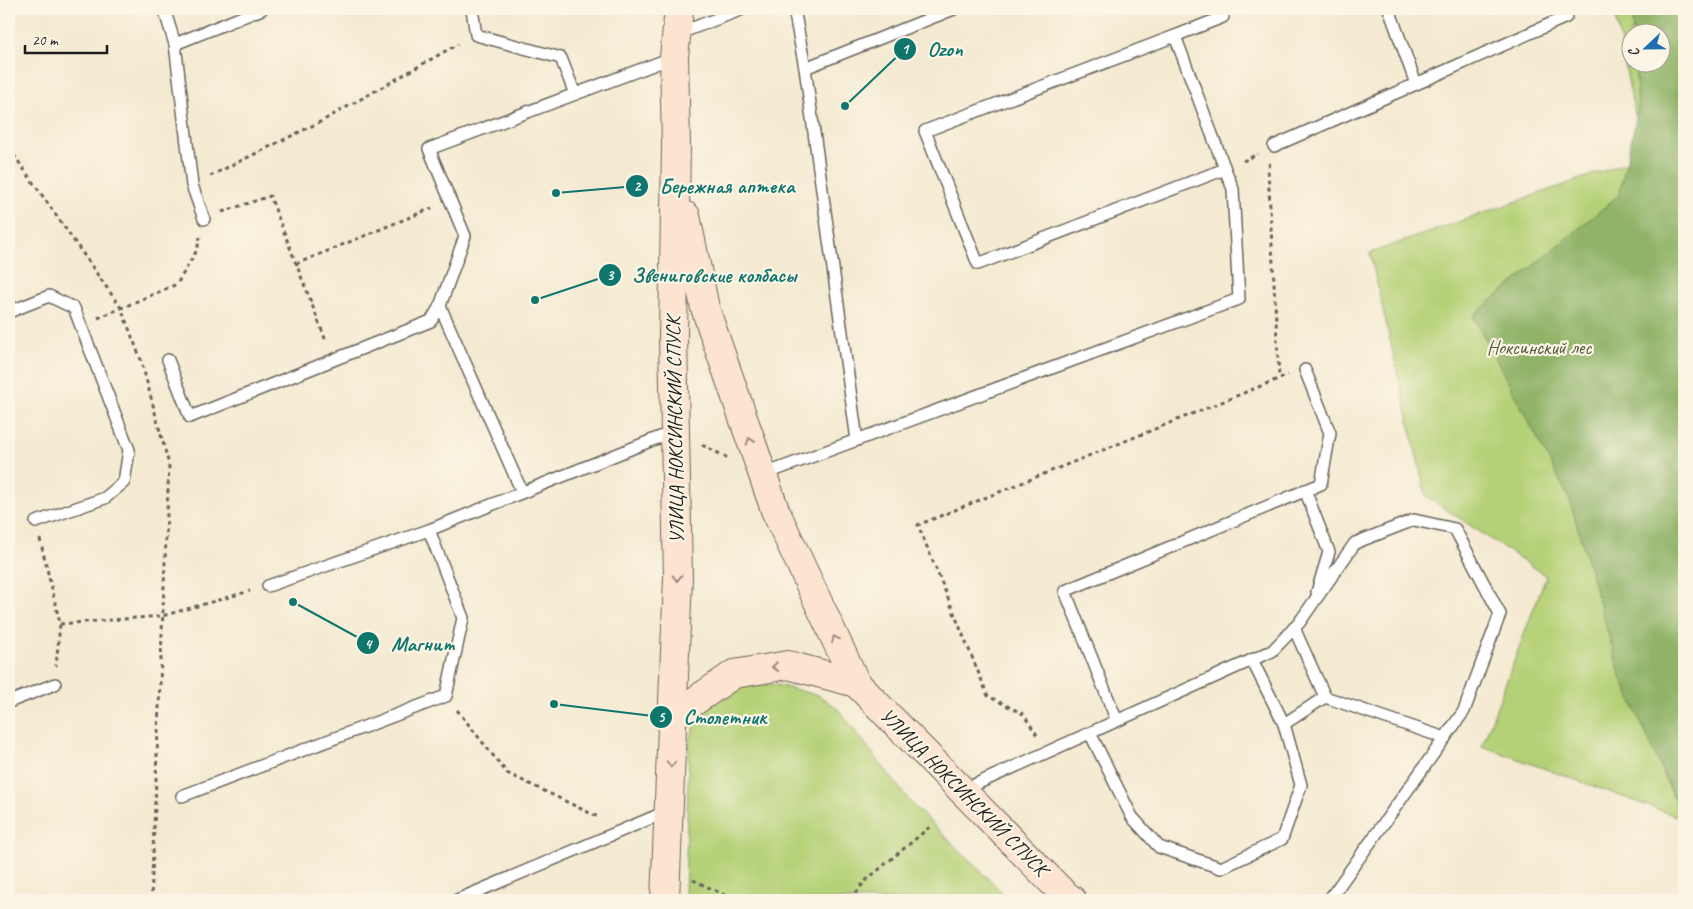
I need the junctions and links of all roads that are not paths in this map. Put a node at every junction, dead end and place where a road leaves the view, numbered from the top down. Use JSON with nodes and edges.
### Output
{"nodes":[{"id":1,"x":164,"y":9,"type":"edge"},
{"id":2,"x":262,"y":9,"type":"edge"},
{"id":3,"x":472,"y":9,"type":"edge"},
{"id":4,"x":743,"y":9,"type":"edge"},
{"id":5,"x":794,"y":9,"type":"edge"},
{"id":6,"x":954,"y":9,"type":"edge"},
{"id":7,"x":1220,"y":9,"type":"edge"},
{"id":8,"x":1389,"y":9,"type":"edge"},
{"id":9,"x":1566,"y":16,"type":"dead end"},
{"id":10,"x":676,"y":33,"type":"edge"},
{"id":11,"x":1175,"y":36,"type":"junction"},
{"id":12,"x":175,"y":44,"type":"junction"},
{"id":13,"x":805,"y":68,"type":"junction"},
{"id":14,"x":1416,"y":84,"type":"junction"},
{"id":15,"x":575,"y":94,"type":"junction"},
{"id":16,"x":676,"y":145,"type":"junction"},
{"id":17,"x":1274,"y":146,"type":"road end"},
{"id":18,"x":1225,"y":169,"type":"junction"},
{"id":19,"x":204,"y":219,"type":"road end"},
{"id":20,"x":440,"y":306,"type":"junction"},
{"id":21,"x":9,"y":312,"type":"edge"},
{"id":22,"x":168,"y":360,"type":"dead end"},
{"id":23,"x":1305,"y":370,"type":"road end"},
{"id":24,"x":675,"y":431,"type":"junction"},
{"id":25,"x":856,"y":440,"type":"junction"},
{"id":26,"x":762,"y":475,"type":"junction"},
{"id":27,"x":1305,"y":490,"type":"junction"},
{"id":28,"x":522,"y":492,"type":"junction"},
{"id":29,"x":36,"y":522,"type":"road end"},
{"id":30,"x":429,"y":530,"type":"junction"},
{"id":31,"x":268,"y":586,"type":"road end"},
{"id":32,"x":1313,"y":603,"type":"junction"},
{"id":33,"x":1294,"y":628,"type":"junction"},
{"id":34,"x":1252,"y":660,"type":"junction"},
{"id":35,"x":856,"y":683,"type":"junction"},
{"id":36,"x":55,"y":684,"type":"road end"},
{"id":37,"x":1325,"y":698,"type":"junction"},
{"id":38,"x":9,"y":702,"type":"edge"},
{"id":39,"x":673,"y":716,"type":"junction"},
{"id":40,"x":1117,"y":721,"type":"junction"},
{"id":41,"x":1284,"y":724,"type":"junction"},
{"id":42,"x":1090,"y":733,"type":"junction"},
{"id":43,"x":1445,"y":738,"type":"junction"},
{"id":44,"x":962,"y":790,"type":"junction"},
{"id":45,"x":182,"y":796,"type":"dead end"},
{"id":46,"x":669,"y":811,"type":"junction"},
{"id":47,"x":458,"y":900,"type":"edge"},
{"id":48,"x":665,"y":900,"type":"edge"},
{"id":49,"x":1072,"y":900,"type":"edge"},
{"id":50,"x":1330,"y":900,"type":"edge"}],
"edges":[{"from":1,"to":12,"type":"lane"},
{"from":2,"to":12,"type":"lane"},
{"from":3,"to":15,"type":"lane"},
{"from":4,"to":10,"type":"lane"},
{"from":5,"to":13,"type":"lane"},
{"from":6,"to":13,"type":"lane"},
{"from":7,"to":11,"type":"lane"},
{"from":8,"to":14,"type":"lane"},
{"from":9,"to":14,"type":"lane"},
{"from":10,"to":15,"type":"lane"},
{"from":10,"to":16,"type":"street","name":"УЛИЦА НОКСИНСКИЙ СПУСК"},
{"from":11,"to":18,"type":"lane"},
{"from":11,"to":18,"type":"lane"},
{"from":12,"to":19,"type":"lane"},
{"from":13,"to":25,"type":"lane"},
{"from":14,"to":17,"type":"lane"},
{"from":15,"to":20,"type":"lane"},
{"from":16,"to":24,"type":"street","name":"УЛИЦА НОКСИНСКИЙ СПУСК"},
{"from":26,"to":16,"type":"street","name":"УЛИЦА НОКСИНСКИЙ СПУСК","one_way":true},
{"from":18,"to":25,"type":"lane"},
{"from":20,"to":22,"type":"lane"},
{"from":20,"to":28,"type":"lane"},
{"from":21,"to":29,"type":"lane"},
{"from":23,"to":27,"type":"lane"},
{"from":24,"to":28,"type":"lane"},
{"from":24,"to":39,"type":"street","name":"УЛИЦА НОКСИНСКИЙ СПУСК","one_way":true},
{"from":25,"to":26,"type":"lane"},
{"from":35,"to":26,"type":"street","name":"УЛИЦА НОКСИНСКИЙ СПУСК","one_way":true},
{"from":27,"to":32,"type":"lane"},
{"from":27,"to":40,"type":"lane"},
{"from":28,"to":30,"type":"lane"},
{"from":30,"to":31,"type":"lane"},
{"from":30,"to":45,"type":"lane"},
{"from":32,"to":33,"type":"lane"},
{"from":32,"to":43,"type":"lane"},
{"from":33,"to":34,"type":"lane"},
{"from":33,"to":37,"type":"lane"},
{"from":34,"to":40,"type":"lane"},
{"from":34,"to":41,"type":"lane"},
{"from":35,"to":39,"type":"street","one_way":true},
{"from":35,"to":44,"type":"street","name":"УЛИЦА НОКСИНСКИЙ СПУСК"},
{"from":36,"to":38,"type":"lane"},
{"from":37,"to":41,"type":"lane"},
{"from":37,"to":43,"type":"lane"},
{"from":39,"to":46,"type":"street","name":"УЛИЦА НОКСИНСКИЙ СПУСК","one_way":true},
{"from":40,"to":42,"type":"lane"},
{"from":41,"to":42,"type":"lane"},
{"from":42,"to":44,"type":"lane"},
{"from":43,"to":50,"type":"lane"},
{"from":44,"to":49,"type":"street","name":"УЛИЦА НОКСИНСКИЙ СПУСК"},
{"from":46,"to":47,"type":"lane"},
{"from":46,"to":48,"type":"street","name":"УЛИЦА НОКСИНСКИЙ СПУСК"}]}
